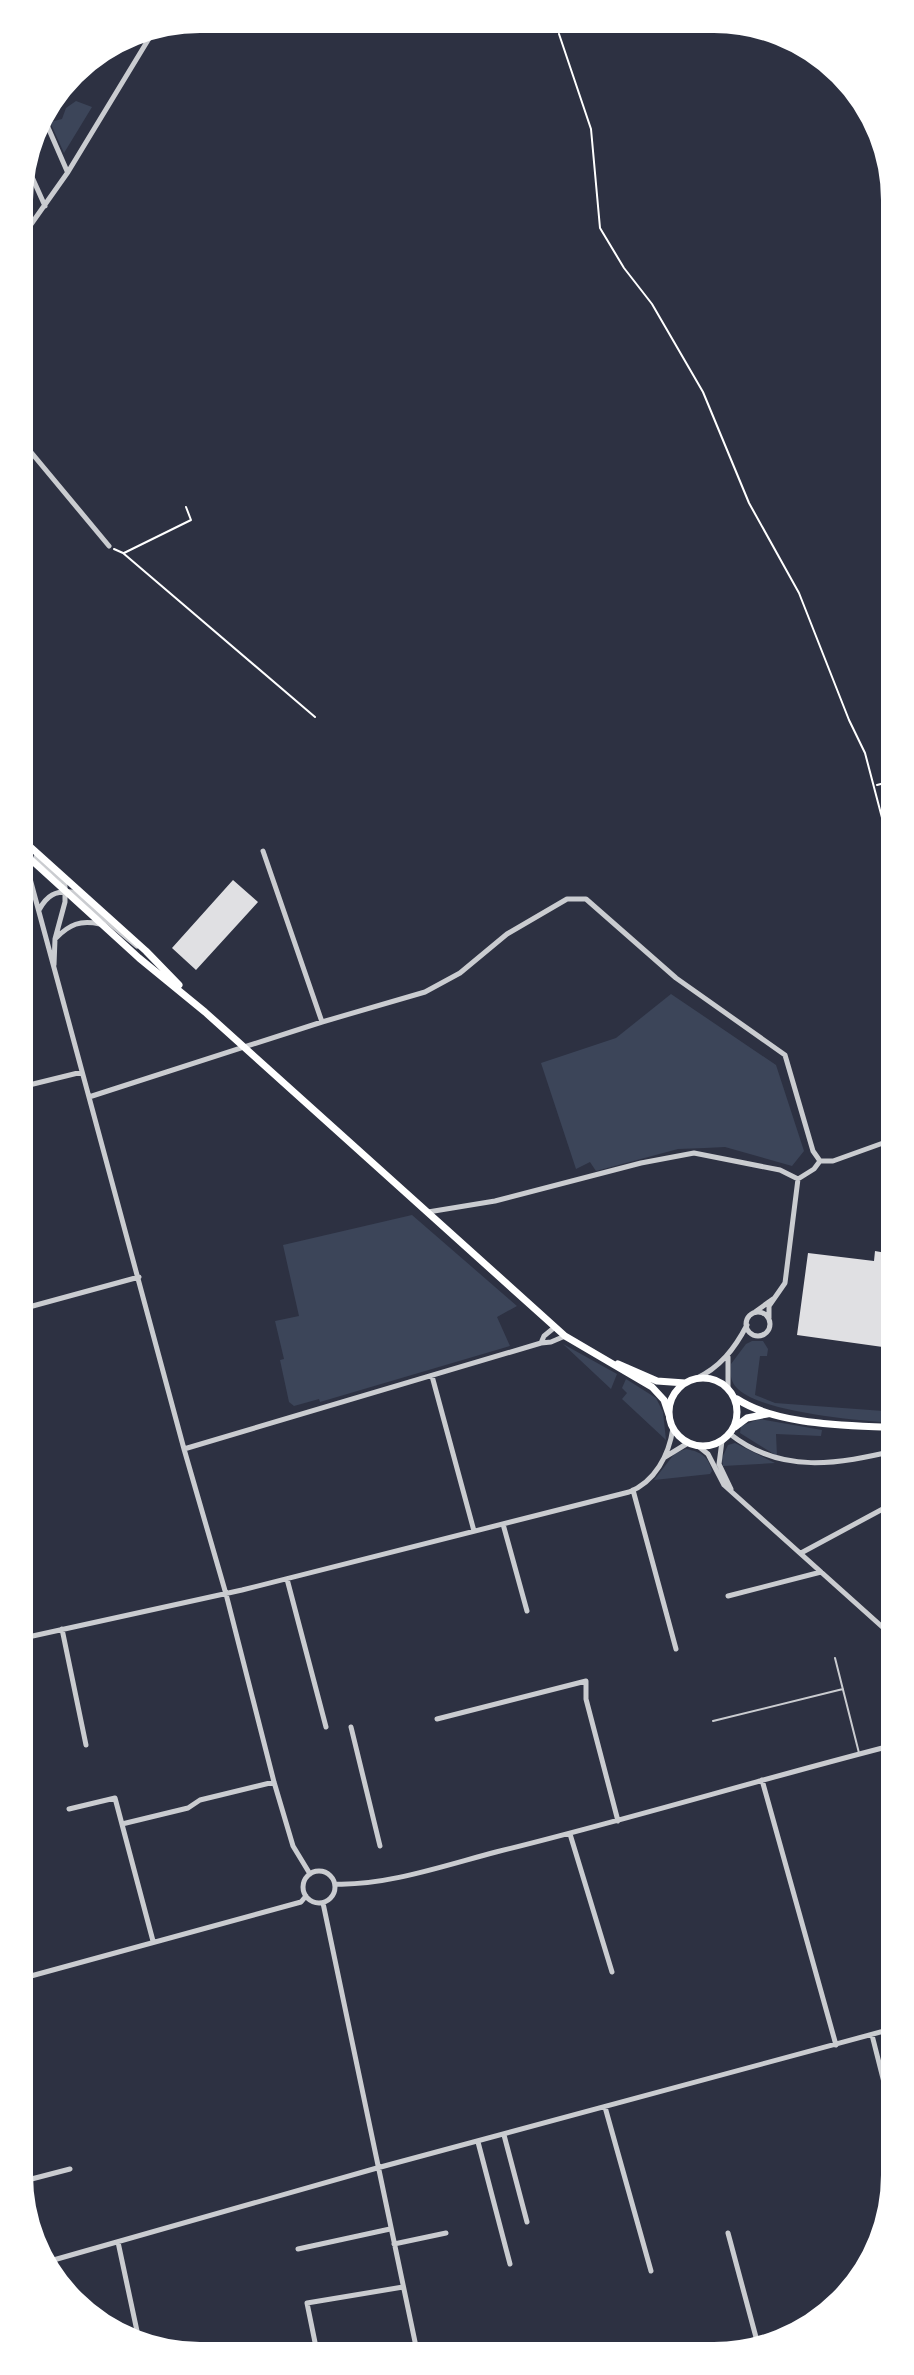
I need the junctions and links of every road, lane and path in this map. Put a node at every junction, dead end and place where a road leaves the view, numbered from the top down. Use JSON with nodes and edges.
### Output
{"nodes":[{"id":1,"x":558,"y":29,"type":"edge"},
{"id":2,"x":151,"y":35,"type":"edge"},
{"id":3,"x":46,"y":123,"type":"edge"},
{"id":4,"x":68,"y":172,"type":"junction"},
{"id":5,"x":32,"y":177,"type":"dead end"},
{"id":6,"x":45,"y":207,"type":"junction"},
{"id":7,"x":28,"y":230,"type":"edge"},
{"id":8,"x":28,"y":449,"type":"edge"},
{"id":9,"x":186,"y":507,"type":"dead end"},
{"id":10,"x":109,"y":546,"type":"joint"},
{"id":11,"x":123,"y":553,"type":"junction"},
{"id":12,"x":315,"y":717,"type":"dead end"},
{"id":13,"x":886,"y":783,"type":"edge"},
{"id":14,"x":876,"y":786,"type":"junction"},
{"id":15,"x":886,"y":828,"type":"edge"},
{"id":16,"x":28,"y":844,"type":"edge"},
{"id":17,"x":28,"y":845,"type":"edge"},
{"id":18,"x":263,"y":851,"type":"dead end"},
{"id":19,"x":28,"y":859,"type":"edge"},
{"id":20,"x":28,"y":873,"type":"edge"},
{"id":21,"x":66,"y":892,"type":"junction"},
{"id":22,"x":39,"y":911,"type":"junction"},
{"id":23,"x":103,"y":925,"type":"junction"},
{"id":24,"x":55,"y":939,"type":"junction"},
{"id":25,"x":146,"y":951,"type":"junction"},
{"id":26,"x":55,"y":974,"type":"junction"},
{"id":27,"x":205,"y":1012,"type":"junction"},
{"id":28,"x":322,"y":1022,"type":"junction"},
{"id":29,"x":244,"y":1047,"type":"junction"},
{"id":30,"x":82,"y":1072,"type":"junction"},
{"id":31,"x":28,"y":1085,"type":"edge"},
{"id":32,"x":89,"y":1097,"type":"junction"},
{"id":33,"x":886,"y":1142,"type":"edge"},
{"id":34,"x":820,"y":1161,"type":"junction"},
{"id":35,"x":798,"y":1179,"type":"junction"},
{"id":36,"x":427,"y":1212,"type":"junction"},
{"id":37,"x":139,"y":1277,"type":"junction"},
{"id":38,"x":774,"y":1299,"type":"junction"},
{"id":39,"x":28,"y":1307,"type":"edge"},
{"id":40,"x":754,"y":1314,"type":"junction"},
{"id":41,"x":769,"y":1318,"type":"junction"},
{"id":42,"x":747,"y":1325,"type":"junction"},
{"id":43,"x":555,"y":1327,"type":"junction"},
{"id":44,"x":565,"y":1336,"type":"junction"},
{"id":45,"x":757,"y":1336,"type":"junction"},
{"id":46,"x":541,"y":1343,"type":"junction"},
{"id":47,"x":737,"y":1343,"type":"junction"},
{"id":48,"x":590,"y":1353,"type":"junction"},
{"id":49,"x":728,"y":1355,"type":"junction"},
{"id":50,"x":432,"y":1376,"type":"junction"},
{"id":51,"x":695,"y":1379,"type":"junction"},
{"id":52,"x":685,"y":1383,"type":"junction"},
{"id":53,"x":728,"y":1388,"type":"junction"},
{"id":54,"x":735,"y":1398,"type":"junction"},
{"id":55,"x":775,"y":1414,"type":"junction"},
{"id":56,"x":669,"y":1415,"type":"junction"},
{"id":57,"x":886,"y":1427,"type":"edge"},
{"id":58,"x":673,"y":1428,"type":"junction"},
{"id":59,"x":732,"y":1432,"type":"junction"},
{"id":60,"x":722,"y":1441,"type":"junction"},
{"id":61,"x":688,"y":1443,"type":"junction"},
{"id":62,"x":698,"y":1446,"type":"junction"},
{"id":63,"x":184,"y":1449,"type":"junction"},
{"id":64,"x":886,"y":1453,"type":"edge"},
{"id":65,"x":665,"y":1458,"type":"junction"},
{"id":66,"x":633,"y":1490,"type":"junction"},
{"id":67,"x":734,"y":1493,"type":"junction"},
{"id":68,"x":886,"y":1507,"type":"edge"},
{"id":69,"x":503,"y":1524,"type":"junction"},
{"id":70,"x":474,"y":1531,"type":"junction"},
{"id":71,"x":801,"y":1553,"type":"junction"},
{"id":72,"x":822,"y":1572,"type":"junction"},
{"id":73,"x":287,"y":1579,"type":"junction"},
{"id":74,"x":226,"y":1594,"type":"junction"},
{"id":75,"x":728,"y":1596,"type":"dead end"},
{"id":76,"x":527,"y":1611,"type":"dead end"},
{"id":77,"x":62,"y":1629,"type":"junction"},
{"id":78,"x":886,"y":1630,"type":"edge"},
{"id":79,"x":28,"y":1637,"type":"edge"},
{"id":80,"x":676,"y":1649,"type":"dead end"},
{"id":81,"x":835,"y":1658,"type":"dead end"},
{"id":82,"x":843,"y":1689,"type":"junction"},
{"id":83,"x":437,"y":1719,"type":"dead end"},
{"id":84,"x":713,"y":1721,"type":"dead end"},
{"id":85,"x":326,"y":1727,"type":"dead end"},
{"id":86,"x":351,"y":1727,"type":"dead end"},
{"id":87,"x":86,"y":1745,"type":"dead end"},
{"id":88,"x":886,"y":1747,"type":"edge"},
{"id":89,"x":859,"y":1754,"type":"junction"},
{"id":90,"x":762,"y":1780,"type":"junction"},
{"id":91,"x":274,"y":1782,"type":"junction"},
{"id":92,"x":69,"y":1809,"type":"dead end"},
{"id":93,"x":618,"y":1821,"type":"junction"},
{"id":94,"x":122,"y":1824,"type":"junction"},
{"id":95,"x":570,"y":1834,"type":"junction"},
{"id":96,"x":380,"y":1846,"type":"dead end"},
{"id":97,"x":310,"y":1874,"type":"junction"},
{"id":98,"x":335,"y":1884,"type":"junction"},
{"id":99,"x":306,"y":1896,"type":"junction"},
{"id":100,"x":323,"y":1903,"type":"junction"},
{"id":101,"x":153,"y":1941,"type":"junction"},
{"id":102,"x":612,"y":1972,"type":"dead end"},
{"id":103,"x":28,"y":1977,"type":"edge"},
{"id":104,"x":886,"y":2031,"type":"edge"},
{"id":105,"x":872,"y":2035,"type":"junction"},
{"id":106,"x":836,"y":2045,"type":"junction"},
{"id":107,"x":886,"y":2090,"type":"edge"},
{"id":108,"x":605,"y":2107,"type":"junction"},
{"id":109,"x":504,"y":2135,"type":"junction"},
{"id":110,"x":478,"y":2142,"type":"junction"},
{"id":111,"x":377,"y":2168,"type":"junction"},
{"id":112,"x":70,"y":2169,"type":"dead end"},
{"id":113,"x":28,"y":2180,"type":"edge"},
{"id":114,"x":527,"y":2222,"type":"dead end"},
{"id":115,"x":390,"y":2229,"type":"junction"},
{"id":116,"x":446,"y":2233,"type":"dead end"},
{"id":117,"x":728,"y":2233,"type":"dead end"},
{"id":118,"x":118,"y":2242,"type":"junction"},
{"id":119,"x":394,"y":2244,"type":"junction"},
{"id":120,"x":298,"y":2249,"type":"dead end"},
{"id":121,"x":51,"y":2261,"type":"edge"},
{"id":122,"x":510,"y":2264,"type":"dead end"},
{"id":123,"x":651,"y":2271,"type":"dead end"},
{"id":124,"x":403,"y":2287,"type":"junction"},
{"id":125,"x":138,"y":2335,"type":"edge"},
{"id":126,"x":766,"y":2339,"type":"edge"},
{"id":127,"x":757,"y":2341,"type":"junction"},
{"id":128,"x":752,"y":2343,"type":"edge"},
{"id":129,"x":316,"y":2347,"type":"edge"},
{"id":130,"x":416,"y":2347,"type":"edge"}],
"edges":[{"from":1,"to":14,"type":"path"},
{"from":2,"to":4,"type":"street"},
{"from":3,"to":4,"type":"street"},
{"from":4,"to":6,"type":"street"},
{"from":5,"to":6,"type":"street"},
{"from":6,"to":7,"type":"street"},
{"from":8,"to":10,"type":"street"},
{"from":9,"to":11,"type":"path"},
{"from":10,"to":11,"type":"path"},
{"from":11,"to":12,"type":"path"},
{"from":13,"to":14,"type":"path"},
{"from":14,"to":15,"type":"path"},
{"from":16,"to":25,"type":"main road"},
{"from":17,"to":21,"type":"street"},
{"from":18,"to":28,"type":"street"},
{"from":19,"to":21,"type":"main road"},
{"from":20,"to":22,"type":"street"},
{"from":21,"to":22,"type":"street"},
{"from":21,"to":23,"type":"main road"},
{"from":21,"to":24,"type":"street"},
{"from":21,"to":25,"type":"street"},
{"from":22,"to":26,"type":"street"},
{"from":23,"to":24,"type":"street"},
{"from":23,"to":27,"type":"main road"},
{"from":24,"to":26,"type":"street"},
{"from":25,"to":27,"type":"main road"},
{"from":26,"to":30,"type":"street"},
{"from":27,"to":29,"type":"main road"},
{"from":28,"to":29,"type":"street"},
{"from":28,"to":34,"type":"street"},
{"from":29,"to":32,"type":"street"},
{"from":29,"to":36,"type":"main road"},
{"from":30,"to":31,"type":"street"},
{"from":30,"to":32,"type":"street"},
{"from":32,"to":37,"type":"street"},
{"from":33,"to":34,"type":"street"},
{"from":34,"to":35,"type":"street"},
{"from":35,"to":36,"type":"street"},
{"from":35,"to":38,"type":"street"},
{"from":36,"to":43,"type":"main road"},
{"from":37,"to":39,"type":"street"},
{"from":37,"to":63,"type":"street"},
{"from":38,"to":40,"type":"street"},
{"from":38,"to":41,"type":"street"},
{"from":40,"to":41,"type":"street"},
{"from":40,"to":42,"type":"street"},
{"from":41,"to":45,"type":"street"},
{"from":42,"to":45,"type":"street"},
{"from":42,"to":47,"type":"street"},
{"from":43,"to":44,"type":"main road"},
{"from":43,"to":46,"type":"street"},
{"from":44,"to":46,"type":"street"},
{"from":44,"to":48,"type":"main road"},
{"from":45,"to":47,"type":"street"},
{"from":46,"to":50,"type":"street"},
{"from":47,"to":49,"type":"street"},
{"from":48,"to":52,"type":"main road"},
{"from":48,"to":56,"type":"main road"},
{"from":49,"to":51,"type":"street"},
{"from":49,"to":53,"type":"street"},
{"from":50,"to":63,"type":"street"},
{"from":50,"to":70,"type":"street"},
{"from":51,"to":52,"type":"main road"},
{"from":51,"to":53,"type":"main road"},
{"from":52,"to":56,"type":"main road"},
{"from":53,"to":54,"type":"main road"},
{"from":54,"to":55,"type":"main road"},
{"from":54,"to":59,"type":"main road"},
{"from":55,"to":57,"type":"main road"},
{"from":55,"to":59,"type":"main road"},
{"from":56,"to":58,"type":"main road"},
{"from":58,"to":61,"type":"main road"},
{"from":58,"to":65,"type":"street"},
{"from":59,"to":60,"type":"main road"},
{"from":59,"to":64,"type":"street"},
{"from":60,"to":62,"type":"main road"},
{"from":60,"to":67,"type":"street"},
{"from":61,"to":62,"type":"main road"},
{"from":61,"to":65,"type":"street"},
{"from":62,"to":67,"type":"street"},
{"from":63,"to":74,"type":"street"},
{"from":65,"to":66,"type":"street"},
{"from":66,"to":69,"type":"street"},
{"from":66,"to":80,"type":"street"},
{"from":67,"to":71,"type":"street"},
{"from":68,"to":71,"type":"street"},
{"from":69,"to":70,"type":"street"},
{"from":69,"to":76,"type":"street"},
{"from":70,"to":73,"type":"street"},
{"from":71,"to":72,"type":"street"},
{"from":72,"to":75,"type":"street"},
{"from":72,"to":78,"type":"street"},
{"from":73,"to":74,"type":"street"},
{"from":73,"to":85,"type":"street"},
{"from":74,"to":77,"type":"street"},
{"from":74,"to":91,"type":"street"},
{"from":77,"to":79,"type":"street"},
{"from":77,"to":87,"type":"street"},
{"from":81,"to":82,"type":"lane"},
{"from":82,"to":84,"type":"lane"},
{"from":82,"to":89,"type":"lane"},
{"from":83,"to":93,"type":"street"},
{"from":86,"to":96,"type":"street"},
{"from":88,"to":89,"type":"street"},
{"from":89,"to":90,"type":"street"},
{"from":90,"to":93,"type":"street"},
{"from":90,"to":106,"type":"street"},
{"from":91,"to":94,"type":"street"},
{"from":91,"to":97,"type":"street"},
{"from":92,"to":94,"type":"street"},
{"from":93,"to":95,"type":"street"},
{"from":94,"to":101,"type":"street"},
{"from":95,"to":98,"type":"street"},
{"from":95,"to":102,"type":"street"},
{"from":97,"to":98,"type":"street"},
{"from":97,"to":99,"type":"street"},
{"from":98,"to":100,"type":"street"},
{"from":99,"to":100,"type":"street"},
{"from":99,"to":101,"type":"street"},
{"from":100,"to":111,"type":"street"},
{"from":101,"to":103,"type":"street"},
{"from":104,"to":105,"type":"street"},
{"from":105,"to":106,"type":"street"},
{"from":105,"to":107,"type":"street"},
{"from":106,"to":108,"type":"street"},
{"from":108,"to":109,"type":"street"},
{"from":108,"to":123,"type":"street"},
{"from":109,"to":110,"type":"street"},
{"from":109,"to":114,"type":"street"},
{"from":110,"to":111,"type":"street"},
{"from":110,"to":122,"type":"street"},
{"from":111,"to":115,"type":"street"},
{"from":111,"to":118,"type":"street"},
{"from":112,"to":113,"type":"street"},
{"from":115,"to":119,"type":"street"},
{"from":115,"to":120,"type":"street"},
{"from":116,"to":119,"type":"street"},
{"from":117,"to":127,"type":"street"},
{"from":118,"to":121,"type":"street"},
{"from":118,"to":125,"type":"street"},
{"from":119,"to":124,"type":"street"},
{"from":124,"to":129,"type":"street"},
{"from":124,"to":130,"type":"street"},
{"from":126,"to":127,"type":"street"},
{"from":127,"to":128,"type":"street"}]}
